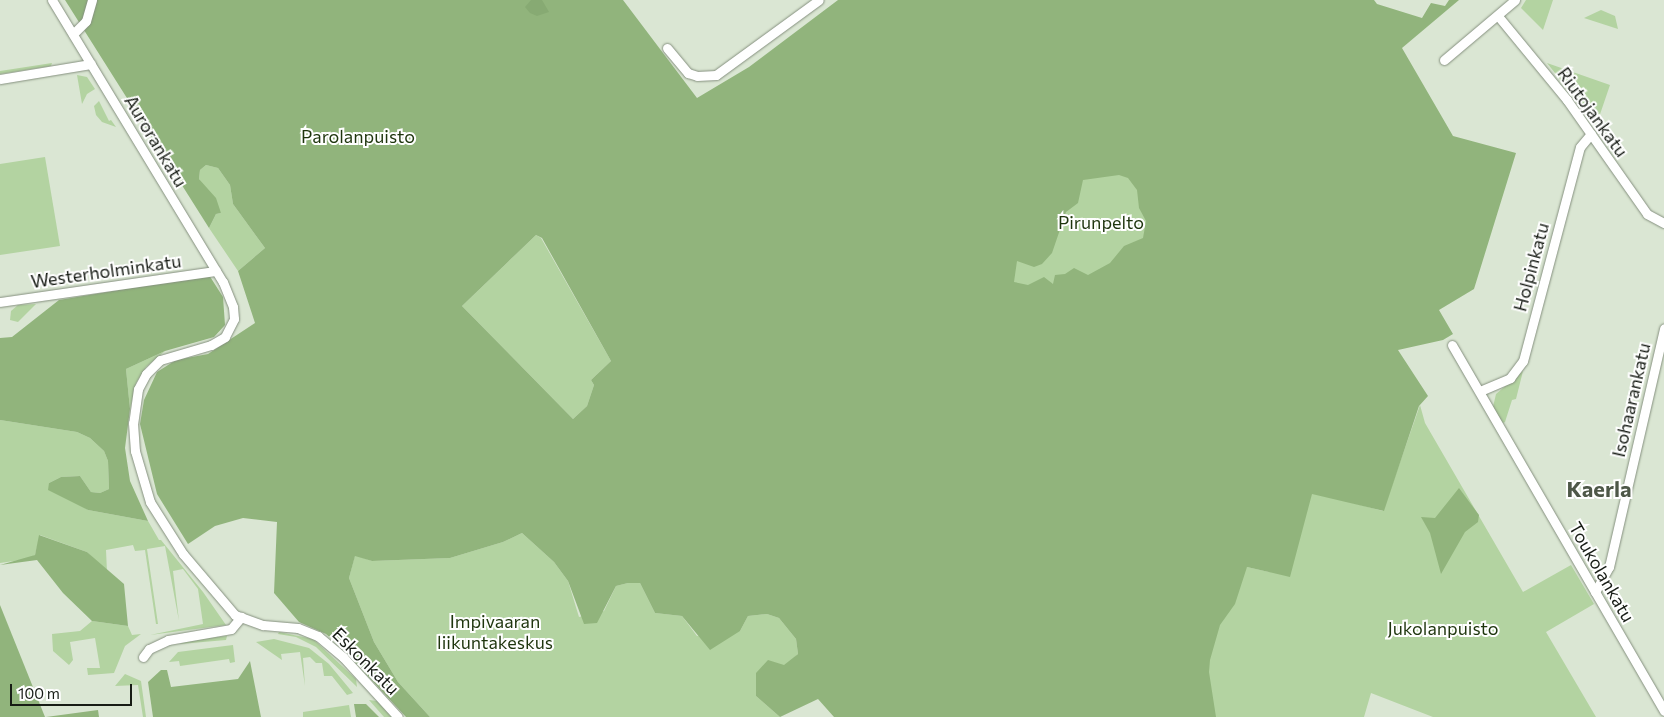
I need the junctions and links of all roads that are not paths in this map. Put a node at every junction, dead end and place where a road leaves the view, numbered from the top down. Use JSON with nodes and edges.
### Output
{"nodes":[{"id":1,"x":52,"y":0,"type":"edge"},
{"id":2,"x":92,"y":0,"type":"edge"},
{"id":3,"x":819,"y":0,"type":"edge"},
{"id":4,"x":1515,"y":0,"type":"edge"},
{"id":5,"x":1498,"y":16,"type":"junction"},
{"id":6,"x":73,"y":34,"type":"junction"},
{"id":7,"x":1469,"y":39,"type":"junction"},
{"id":8,"x":1476,"y":47,"type":"dead end"},
{"id":9,"x":667,"y":48,"type":"dead end"},
{"id":10,"x":1444,"y":60,"type":"dead end"},
{"id":11,"x":91,"y":64,"type":"junction"},
{"id":12,"x":0,"y":79,"type":"edge"},
{"id":13,"x":1591,"y":134,"type":"junction"},
{"id":14,"x":1664,"y":223,"type":"edge"},
{"id":15,"x":216,"y":271,"type":"junction"},
{"id":16,"x":0,"y":302,"type":"edge"},
{"id":17,"x":1664,"y":328,"type":"edge"},
{"id":18,"x":1452,"y":345,"type":"dead end"},
{"id":19,"x":1480,"y":391,"type":"junction"},
{"id":20,"x":1596,"y":592,"type":"junction"},
{"id":21,"x":241,"y":617,"type":"junction"},
{"id":22,"x":143,"y":657,"type":"dead end"},
{"id":23,"x":1664,"y":710,"type":"edge"},
{"id":24,"x":398,"y":717,"type":"edge"}],
"edges":[{"from":1,"to":6,"type":"street","name":"Aurorankatu"},
{"from":2,"to":6,"type":"street"},
{"from":3,"to":9,"type":"street"},
{"from":4,"to":5,"type":"street"},
{"from":5,"to":7,"type":"street"},
{"from":5,"to":13,"type":"street","name":"Riutojankatu"},
{"from":6,"to":11,"type":"street","name":"Aurorankatu"},
{"from":7,"to":8,"type":"street"},
{"from":7,"to":10,"type":"street"},
{"from":11,"to":12,"type":"street"},
{"from":11,"to":15,"type":"street","name":"Aurorankatu"},
{"from":13,"to":14,"type":"street","name":"Riutojankatu"},
{"from":13,"to":19,"type":"street","name":"Holpinkatu"},
{"from":15,"to":16,"type":"street","name":"Westerholminkatu"},
{"from":15,"to":21,"type":"street","name":"Aurorankatu"},
{"from":17,"to":20,"type":"street","name":"Isohaarankatu"},
{"from":18,"to":19,"type":"street","name":"Toukolankatu"},
{"from":19,"to":20,"type":"street","name":"Toukolankatu"},
{"from":20,"to":23,"type":"street","name":"Toukolankatu"},
{"from":21,"to":22,"type":"street"},
{"from":21,"to":24,"type":"street","name":"Eskonkatu"}]}
